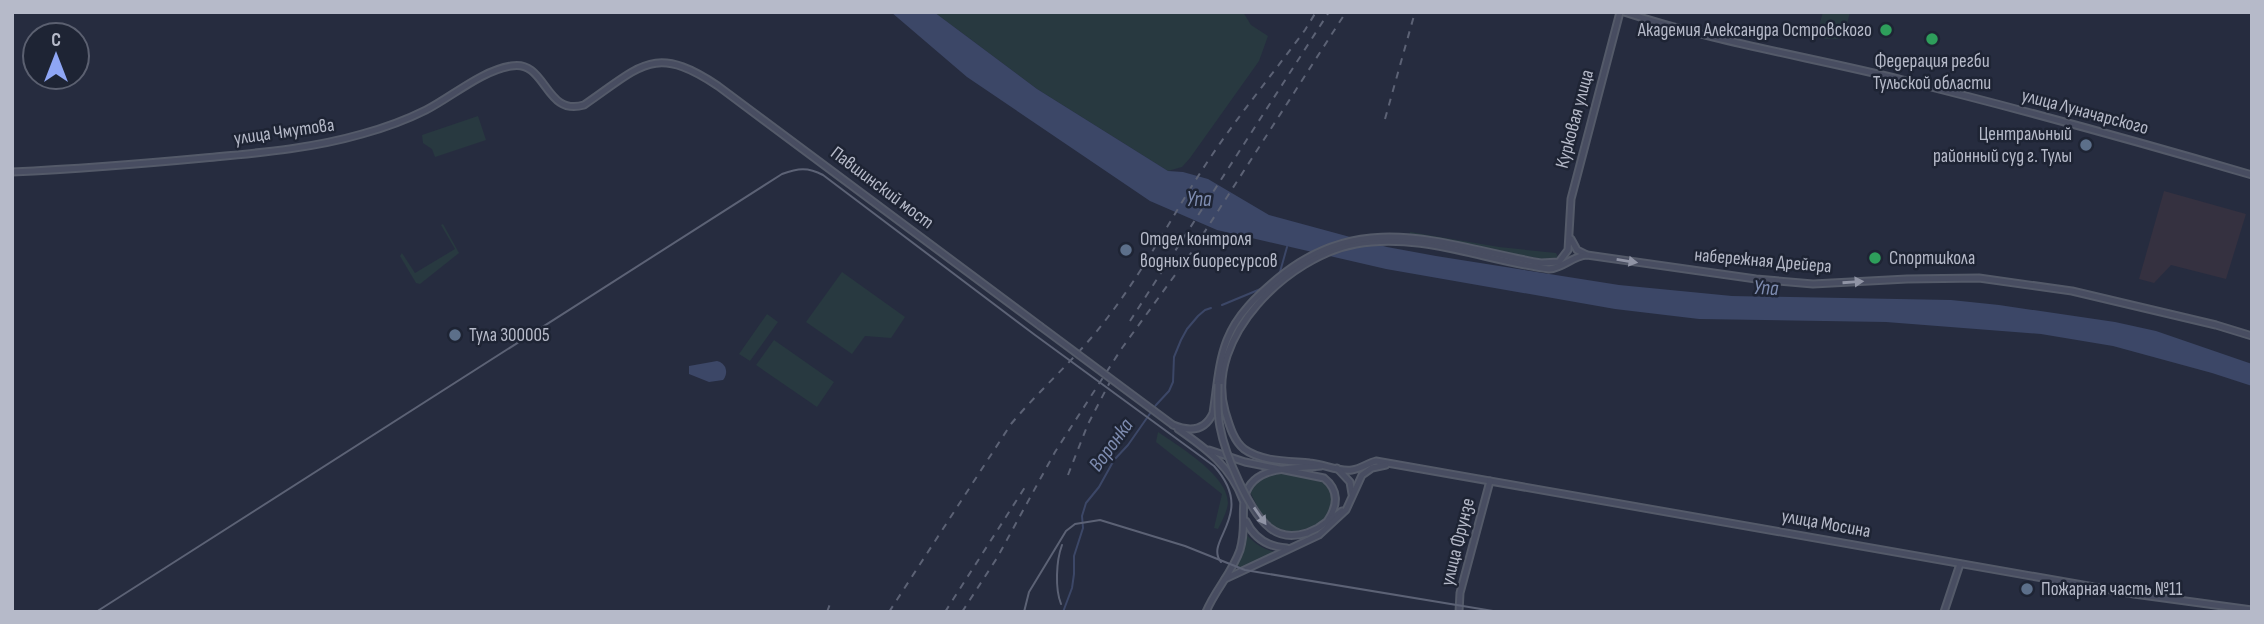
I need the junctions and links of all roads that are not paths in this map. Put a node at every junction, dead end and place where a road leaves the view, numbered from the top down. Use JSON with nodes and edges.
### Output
{"nodes":[{"id":1,"x":1622,"y":12,"type":"edge"},
{"id":2,"x":569,"y":107,"type":"joint"},
{"id":3,"x":12,"y":172,"type":"edge"},
{"id":4,"x":2252,"y":175,"type":"edge"},
{"id":5,"x":1570,"y":236,"type":"junction"},
{"id":6,"x":1419,"y":242,"type":"junction"},
{"id":7,"x":1587,"y":255,"type":"junction"},
{"id":8,"x":2252,"y":336,"type":"edge"},
{"id":9,"x":1218,"y":384,"type":"junction"},
{"id":10,"x":1173,"y":425,"type":"junction"},
{"id":11,"x":1209,"y":450,"type":"junction"},
{"id":12,"x":1395,"y":464,"type":"junction"},
{"id":13,"x":1327,"y":466,"type":"junction"},
{"id":14,"x":1336,"y":468,"type":"junction"},
{"id":15,"x":1286,"y":469,"type":"junction"},
{"id":16,"x":1490,"y":481,"type":"junction"},
{"id":17,"x":1352,"y":494,"type":"junction"},
{"id":18,"x":1244,"y":503,"type":"junction"},
{"id":19,"x":1347,"y":507,"type":"junction"},
{"id":20,"x":1245,"y":518,"type":"junction"},
{"id":21,"x":1328,"y":520,"type":"junction"},
{"id":22,"x":1291,"y":548,"type":"junction"},
{"id":23,"x":1960,"y":564,"type":"junction"},
{"id":24,"x":1232,"y":567,"type":"junction"},
{"id":25,"x":1243,"y":571,"type":"junction"},
{"id":26,"x":1225,"y":579,"type":"junction"},
{"id":27,"x":2252,"y":610,"type":"edge"},
{"id":28,"x":1206,"y":612,"type":"edge"},
{"id":29,"x":1459,"y":612,"type":"edge"},
{"id":30,"x":1944,"y":612,"type":"edge"}],
"edges":[{"from":1,"to":4,"type":"main road","name":"улица Луначарского"},
{"from":1,"to":5,"type":"main road","name":"Курковая улица"},
{"from":2,"to":3,"type":"main road","name":"улица Чмутова"},
{"from":2,"to":10,"type":"main road","name":"Павшинский мост","bridge":true},
{"from":5,"to":6,"type":"main road"},
{"from":5,"to":7,"type":"main road"},
{"from":6,"to":7,"type":"main road"},
{"from":6,"to":9,"type":"main road"},
{"from":6,"to":13,"type":"main road"},
{"from":7,"to":8,"type":"main road","name":"набережная Дрейера","one_way":true},
{"from":9,"to":10,"type":"main road","bridge":true},
{"from":9,"to":21,"type":"main road","one_way":true,"bridge":true},
{"from":10,"to":11,"type":"main road","name":"Павшинский мост"},
{"from":11,"to":15,"type":"main road"},
{"from":11,"to":18,"type":"main road"},
{"from":12,"to":14,"type":"main road","name":"улица Мосина"},
{"from":12,"to":16,"type":"main road","name":"улица Мосина"},
{"from":12,"to":17,"type":"main road"},
{"from":13,"to":14,"type":"main road"},
{"from":13,"to":15,"type":"main road"},
{"from":14,"to":17,"type":"main road"},
{"from":15,"to":18,"type":"main road"},
{"from":15,"to":21,"type":"main road"},
{"from":16,"to":23,"type":"main road","name":"улица Мосина"},
{"from":16,"to":29,"type":"main road","name":"улица Фрунзе"},
{"from":17,"to":19,"type":"main road"},
{"from":18,"to":20,"type":"main road"},
{"from":19,"to":21,"type":"main road"},
{"from":19,"to":22,"type":"main road"},
{"from":20,"to":22,"type":"main road"},
{"from":20,"to":24,"type":"main road"},
{"from":22,"to":25,"type":"main road"},
{"from":23,"to":27,"type":"main road","name":"улица Мосина"},
{"from":23,"to":30,"type":"main road"},
{"from":24,"to":25,"type":"main road"},
{"from":24,"to":26,"type":"main road"},
{"from":25,"to":26,"type":"main road"},
{"from":26,"to":28,"type":"main road"}]}
